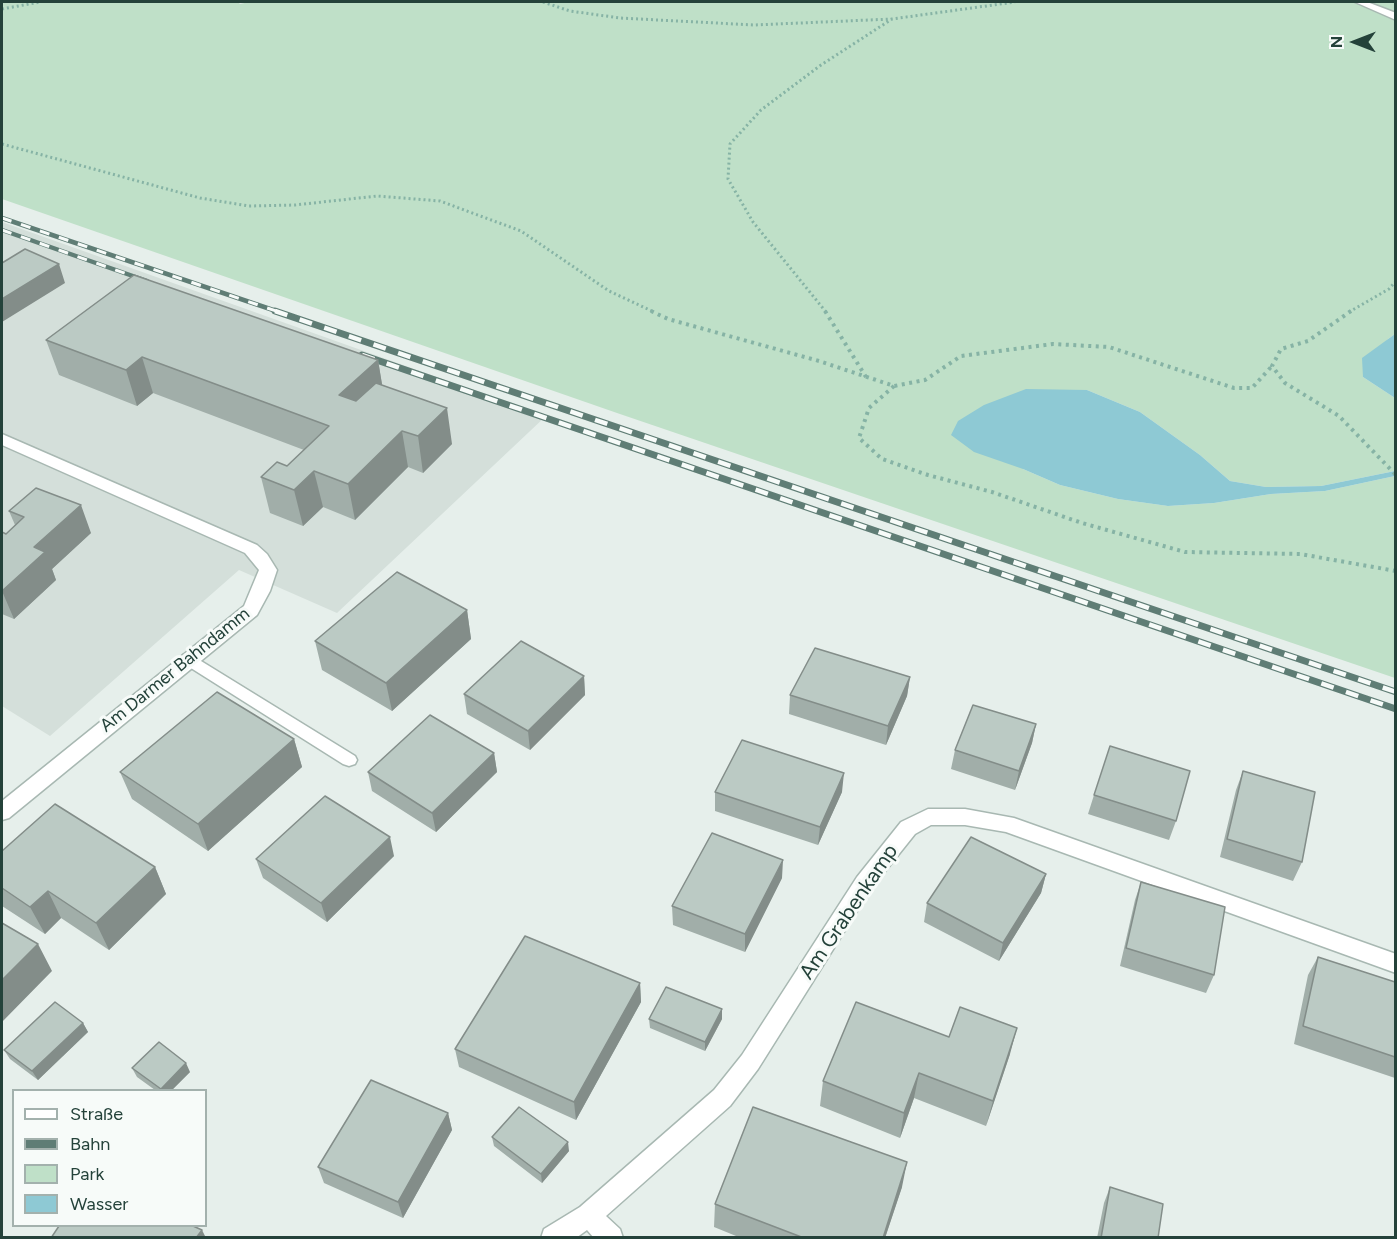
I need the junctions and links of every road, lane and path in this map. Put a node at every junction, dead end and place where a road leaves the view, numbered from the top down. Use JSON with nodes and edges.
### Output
{"nodes":[{"id":1,"x":40,"y":2,"type":"edge"},
{"id":2,"x":543,"y":2,"type":"edge"},
{"id":3,"x":1015,"y":2,"type":"edge"},
{"id":4,"x":1360,"y":2,"type":"edge"},
{"id":5,"x":2,"y":9,"type":"edge"},
{"id":6,"x":1395,"y":17,"type":"edge"},
{"id":7,"x":892,"y":19,"type":"junction"},
{"id":8,"x":2,"y":144,"type":"edge"},
{"id":9,"x":1395,"y":281,"type":"edge"},
{"id":10,"x":1272,"y":366,"type":"junction"},
{"id":11,"x":866,"y":377,"type":"junction"},
{"id":12,"x":894,"y":387,"type":"junction"},
{"id":13,"x":2,"y":439,"type":"edge"},
{"id":14,"x":1372,"y":453,"type":"joint"},
{"id":15,"x":1395,"y":475,"type":"edge"},
{"id":16,"x":1395,"y":571,"type":"edge"},
{"id":17,"x":188,"y":659,"type":"junction"},
{"id":18,"x":349,"y":760,"type":"dead end"},
{"id":19,"x":2,"y":812,"type":"edge"},
{"id":20,"x":1395,"y":964,"type":"edge"},
{"id":21,"x":589,"y":1215,"type":"junction"},
{"id":22,"x":553,"y":1238,"type":"edge"},
{"id":23,"x":611,"y":1238,"type":"edge"}],
"edges":[{"from":1,"to":5,"type":"path"},
{"from":2,"to":7,"type":"path"},
{"from":3,"to":7,"type":"path"},
{"from":4,"to":6,"type":"lane"},
{"from":7,"to":11,"type":"path"},
{"from":8,"to":11,"type":"path"},
{"from":9,"to":10,"type":"path"},
{"from":10,"to":12,"type":"path"},
{"from":10,"to":14,"type":"path"},
{"from":11,"to":12,"type":"path"},
{"from":12,"to":16,"type":"path"},
{"from":13,"to":17,"type":"street","name":"Am Darmer Bahndamm"},
{"from":14,"to":15,"type":"path"},
{"from":17,"to":18,"type":"lane"},
{"from":17,"to":19,"type":"street","name":"Am Darmer Bahndamm"},
{"from":20,"to":21,"type":"street","name":"Am Grabenkamp"},
{"from":21,"to":22,"type":"street","name":"Am Grabenkamp"},
{"from":21,"to":23,"type":"street"}]}
